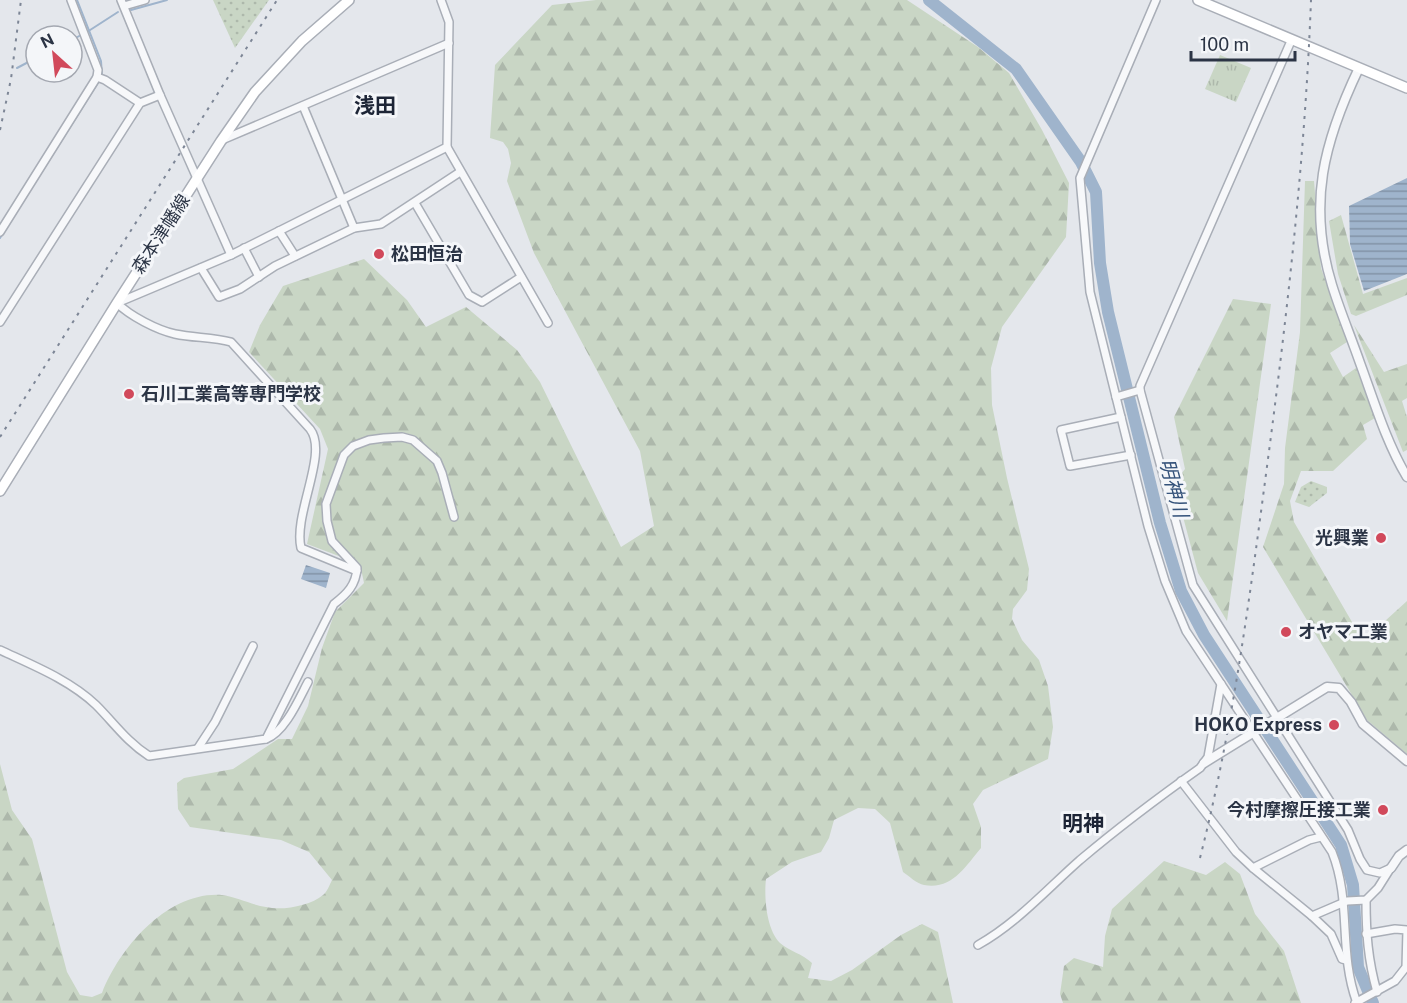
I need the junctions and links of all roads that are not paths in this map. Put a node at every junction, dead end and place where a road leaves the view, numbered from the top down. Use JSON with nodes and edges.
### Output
{"nodes":[{"id":1,"x":71,"y":0,"type":"edge"},
{"id":2,"x":145,"y":0,"type":"edge"},
{"id":3,"x":349,"y":0,"type":"edge"},
{"id":4,"x":441,"y":0,"type":"edge"},
{"id":5,"x":1156,"y":0,"type":"edge"},
{"id":6,"x":1198,"y":0,"type":"edge"},
{"id":7,"x":123,"y":3,"type":"edge"},
{"id":8,"x":1291,"y":41,"type":"junction"},
{"id":9,"x":449,"y":43,"type":"junction"},
{"id":10,"x":1359,"y":68,"type":"junction"},
{"id":11,"x":100,"y":78,"type":"junction"},
{"id":12,"x":1407,"y":88,"type":"edge"},
{"id":13,"x":160,"y":94,"type":"junction"},
{"id":14,"x":140,"y":103,"type":"junction"},
{"id":15,"x":303,"y":106,"type":"junction"},
{"id":16,"x":221,"y":141,"type":"junction"},
{"id":17,"x":447,"y":147,"type":"junction"},
{"id":18,"x":460,"y":172,"type":"junction"},
{"id":19,"x":197,"y":178,"type":"junction"},
{"id":20,"x":343,"y":199,"type":"junction"},
{"id":21,"x":415,"y":203,"type":"junction"},
{"id":22,"x":354,"y":228,"type":"junction"},
{"id":23,"x":279,"y":231,"type":"junction"},
{"id":24,"x":0,"y":232,"type":"edge"},
{"id":25,"x":244,"y":248,"type":"junction"},
{"id":26,"x":231,"y":255,"type":"junction"},
{"id":27,"x":295,"y":256,"type":"junction"},
{"id":28,"x":201,"y":268,"type":"junction"},
{"id":29,"x":259,"y":277,"type":"junction"},
{"id":30,"x":521,"y":277,"type":"junction"},
{"id":31,"x":117,"y":303,"type":"junction"},
{"id":32,"x":0,"y":322,"type":"edge"},
{"id":33,"x":548,"y":323,"type":"dead end"},
{"id":34,"x":1137,"y":391,"type":"junction"},
{"id":35,"x":1118,"y":397,"type":"junction"},
{"id":36,"x":1121,"y":417,"type":"junction"},
{"id":37,"x":1131,"y":454,"type":"junction"},
{"id":38,"x":1407,"y":477,"type":"edge"},
{"id":39,"x":0,"y":491,"type":"edge"},
{"id":40,"x":454,"y":517,"type":"dead end"},
{"id":41,"x":357,"y":571,"type":"junction"},
{"id":42,"x":253,"y":646,"type":"dead end"},
{"id":43,"x":0,"y":650,"type":"edge"},
{"id":44,"x":308,"y":682,"type":"dead end"},
{"id":45,"x":1221,"y":684,"type":"junction"},
{"id":46,"x":1273,"y":719,"type":"junction"},
{"id":47,"x":1254,"y":731,"type":"junction"},
{"id":48,"x":266,"y":739,"type":"junction"},
{"id":49,"x":198,"y":748,"type":"junction"},
{"id":50,"x":1407,"y":761,"type":"edge"},
{"id":51,"x":1204,"y":763,"type":"junction"},
{"id":52,"x":1181,"y":781,"type":"junction"},
{"id":53,"x":1321,"y":837,"type":"junction"},
{"id":54,"x":1407,"y":850,"type":"edge"},
{"id":55,"x":1253,"y":868,"type":"junction"},
{"id":56,"x":1391,"y":868,"type":"junction"},
{"id":57,"x":1366,"y":900,"type":"junction"},
{"id":58,"x":1345,"y":902,"type":"junction"},
{"id":59,"x":1312,"y":916,"type":"junction"},
{"id":60,"x":1366,"y":934,"type":"junction"},
{"id":61,"x":978,"y":945,"type":"dead end"},
{"id":62,"x":1346,"y":960,"type":"junction"},
{"id":63,"x":1376,"y":993,"type":"junction"},
{"id":64,"x":1358,"y":1002,"type":"edge"}],
"edges":[{"from":1,"to":11,"type":"street"},
{"from":2,"to":7,"type":"street"},
{"from":3,"to":16,"type":"main road","name":"森本津幡線"},
{"from":4,"to":9,"type":"street"},
{"from":5,"to":35,"type":"street"},
{"from":6,"to":8,"type":"main road"},
{"from":7,"to":13,"type":"street"},
{"from":8,"to":10,"type":"main road"},
{"from":8,"to":34,"type":"street"},
{"from":9,"to":15,"type":"street"},
{"from":9,"to":17,"type":"street"},
{"from":10,"to":12,"type":"main road"},
{"from":10,"to":38,"type":"street"},
{"from":11,"to":14,"type":"street"},
{"from":11,"to":24,"type":"street"},
{"from":13,"to":14,"type":"street"},
{"from":13,"to":19,"type":"street"},
{"from":14,"to":32,"type":"street"},
{"from":15,"to":16,"type":"street"},
{"from":15,"to":20,"type":"street"},
{"from":16,"to":19,"type":"main road","name":"森本津幡線"},
{"from":17,"to":18,"type":"street"},
{"from":17,"to":20,"type":"street"},
{"from":18,"to":21,"type":"street"},
{"from":18,"to":30,"type":"street"},
{"from":19,"to":26,"type":"street"},
{"from":19,"to":31,"type":"main road","name":"森本津幡線"},
{"from":20,"to":22,"type":"street"},
{"from":20,"to":23,"type":"street"},
{"from":21,"to":22,"type":"street"},
{"from":21,"to":30,"type":"street"},
{"from":22,"to":27,"type":"street"},
{"from":23,"to":25,"type":"street"},
{"from":23,"to":27,"type":"street"},
{"from":25,"to":26,"type":"street"},
{"from":25,"to":29,"type":"street"},
{"from":26,"to":28,"type":"street"},
{"from":27,"to":29,"type":"street"},
{"from":28,"to":29,"type":"street"},
{"from":28,"to":31,"type":"street"},
{"from":30,"to":33,"type":"street"},
{"from":31,"to":39,"type":"main road","name":"森本津幡線"},
{"from":31,"to":41,"type":"street"},
{"from":34,"to":35,"type":"street"},
{"from":34,"to":46,"type":"street"},
{"from":35,"to":36,"type":"street"},
{"from":36,"to":37,"type":"street"},
{"from":36,"to":37,"type":"street"},
{"from":37,"to":45,"type":"street"},
{"from":40,"to":41,"type":"street"},
{"from":41,"to":48,"type":"street"},
{"from":42,"to":49,"type":"street"},
{"from":43,"to":49,"type":"street"},
{"from":44,"to":48,"type":"street"},
{"from":45,"to":47,"type":"street"},
{"from":45,"to":51,"type":"street"},
{"from":46,"to":47,"type":"street"},
{"from":46,"to":50,"type":"street"},
{"from":46,"to":56,"type":"street"},
{"from":47,"to":51,"type":"street"},
{"from":47,"to":53,"type":"street"},
{"from":48,"to":49,"type":"street"},
{"from":51,"to":52,"type":"street"},
{"from":52,"to":55,"type":"street"},
{"from":52,"to":61,"type":"street"},
{"from":53,"to":55,"type":"street"},
{"from":53,"to":58,"type":"street"},
{"from":54,"to":56,"type":"street"},
{"from":55,"to":59,"type":"street"},
{"from":56,"to":57,"type":"street"},
{"from":57,"to":58,"type":"street"},
{"from":57,"to":60,"type":"street"},
{"from":58,"to":59,"type":"street"},
{"from":58,"to":62,"type":"street"},
{"from":59,"to":62,"type":"street"},
{"from":60,"to":63,"type":"street"},
{"from":60,"to":63,"type":"street"},
{"from":62,"to":64,"type":"street"},
{"from":63,"to":64,"type":"street"}]}
